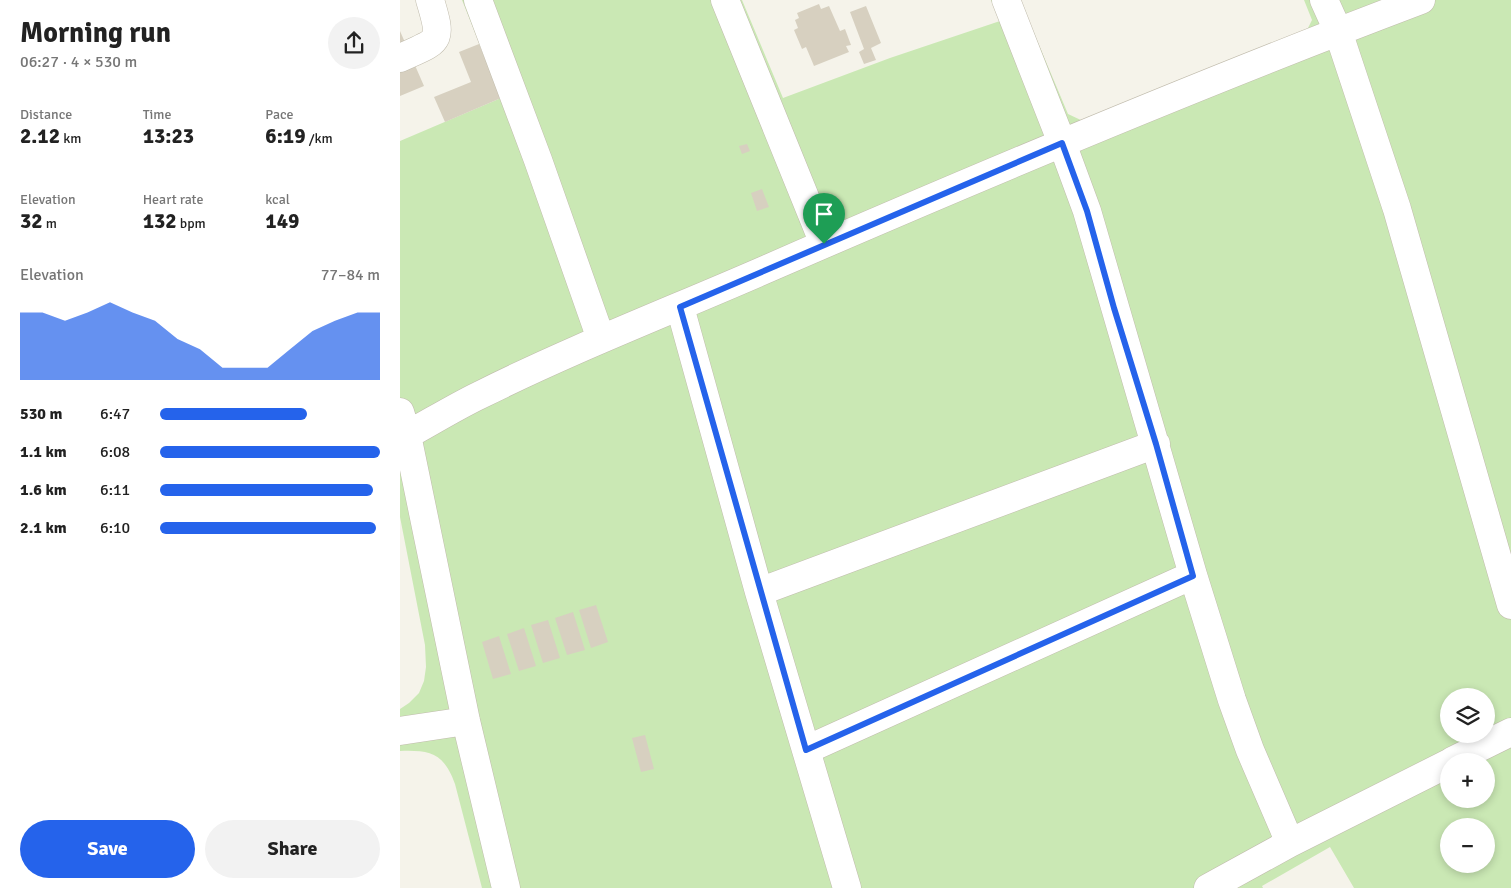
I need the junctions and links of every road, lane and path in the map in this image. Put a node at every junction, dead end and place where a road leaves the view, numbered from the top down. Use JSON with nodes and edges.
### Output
{"nodes":[{"id":1,"x":430,"y":0,"type":"edge"},
{"id":2,"x":478,"y":0,"type":"edge"},
{"id":3,"x":725,"y":0,"type":"edge"},
{"id":4,"x":1006,"y":0,"type":"edge"},
{"id":5,"x":1324,"y":0,"type":"edge"},
{"id":6,"x":1421,"y":0,"type":"edge"},
{"id":7,"x":1338,"y":31,"type":"junction"},
{"id":8,"x":400,"y":58,"type":"edge"},
{"id":9,"x":1062,"y":143,"type":"junction"},
{"id":10,"x":824,"y":244,"type":"junction"},
{"id":11,"x":680,"y":307,"type":"junction"},
{"id":12,"x":601,"y":339,"type":"junction"},
{"id":13,"x":404,"y":423,"type":"edge"},
{"id":14,"x":1156,"y":444,"type":"junction"},
{"id":15,"x":1193,"y":576,"type":"junction"},
{"id":16,"x":760,"y":592,"type":"junction"},
{"id":17,"x":1511,"y":605,"type":"edge"},
{"id":18,"x":466,"y":721,"type":"junction"},
{"id":19,"x":400,"y":731,"type":"edge"},
{"id":20,"x":1511,"y":732,"type":"edge"},
{"id":21,"x":806,"y":750,"type":"junction"},
{"id":22,"x":1468,"y":753,"type":"edge"},
{"id":23,"x":1440,"y":768,"type":"edge"},
{"id":24,"x":1290,"y":843,"type":"junction"},
{"id":25,"x":506,"y":888,"type":"edge"},
{"id":26,"x":847,"y":888,"type":"edge"},
{"id":27,"x":1208,"y":888,"type":"edge"}],
"edges":[{"from":1,"to":8,"type":"street"},
{"from":2,"to":12,"type":"street"},
{"from":3,"to":10,"type":"street"},
{"from":4,"to":9,"type":"street"},
{"from":5,"to":7,"type":"street"},
{"from":6,"to":7,"type":"street"},
{"from":7,"to":9,"type":"street"},
{"from":7,"to":17,"type":"street"},
{"from":9,"to":10,"type":"street"},
{"from":9,"to":14,"type":"street"},
{"from":10,"to":11,"type":"street"},
{"from":11,"to":12,"type":"street"},
{"from":11,"to":16,"type":"street"},
{"from":12,"to":13,"type":"street"},
{"from":13,"to":18,"type":"street"},
{"from":14,"to":15,"type":"street"},
{"from":14,"to":16,"type":"street"},
{"from":15,"to":21,"type":"street"},
{"from":15,"to":24,"type":"street"},
{"from":16,"to":21,"type":"street"},
{"from":18,"to":19,"type":"street"},
{"from":18,"to":25,"type":"street"},
{"from":20,"to":22,"type":"street"},
{"from":21,"to":26,"type":"street"},
{"from":23,"to":24,"type":"street"},
{"from":24,"to":27,"type":"street"}]}
